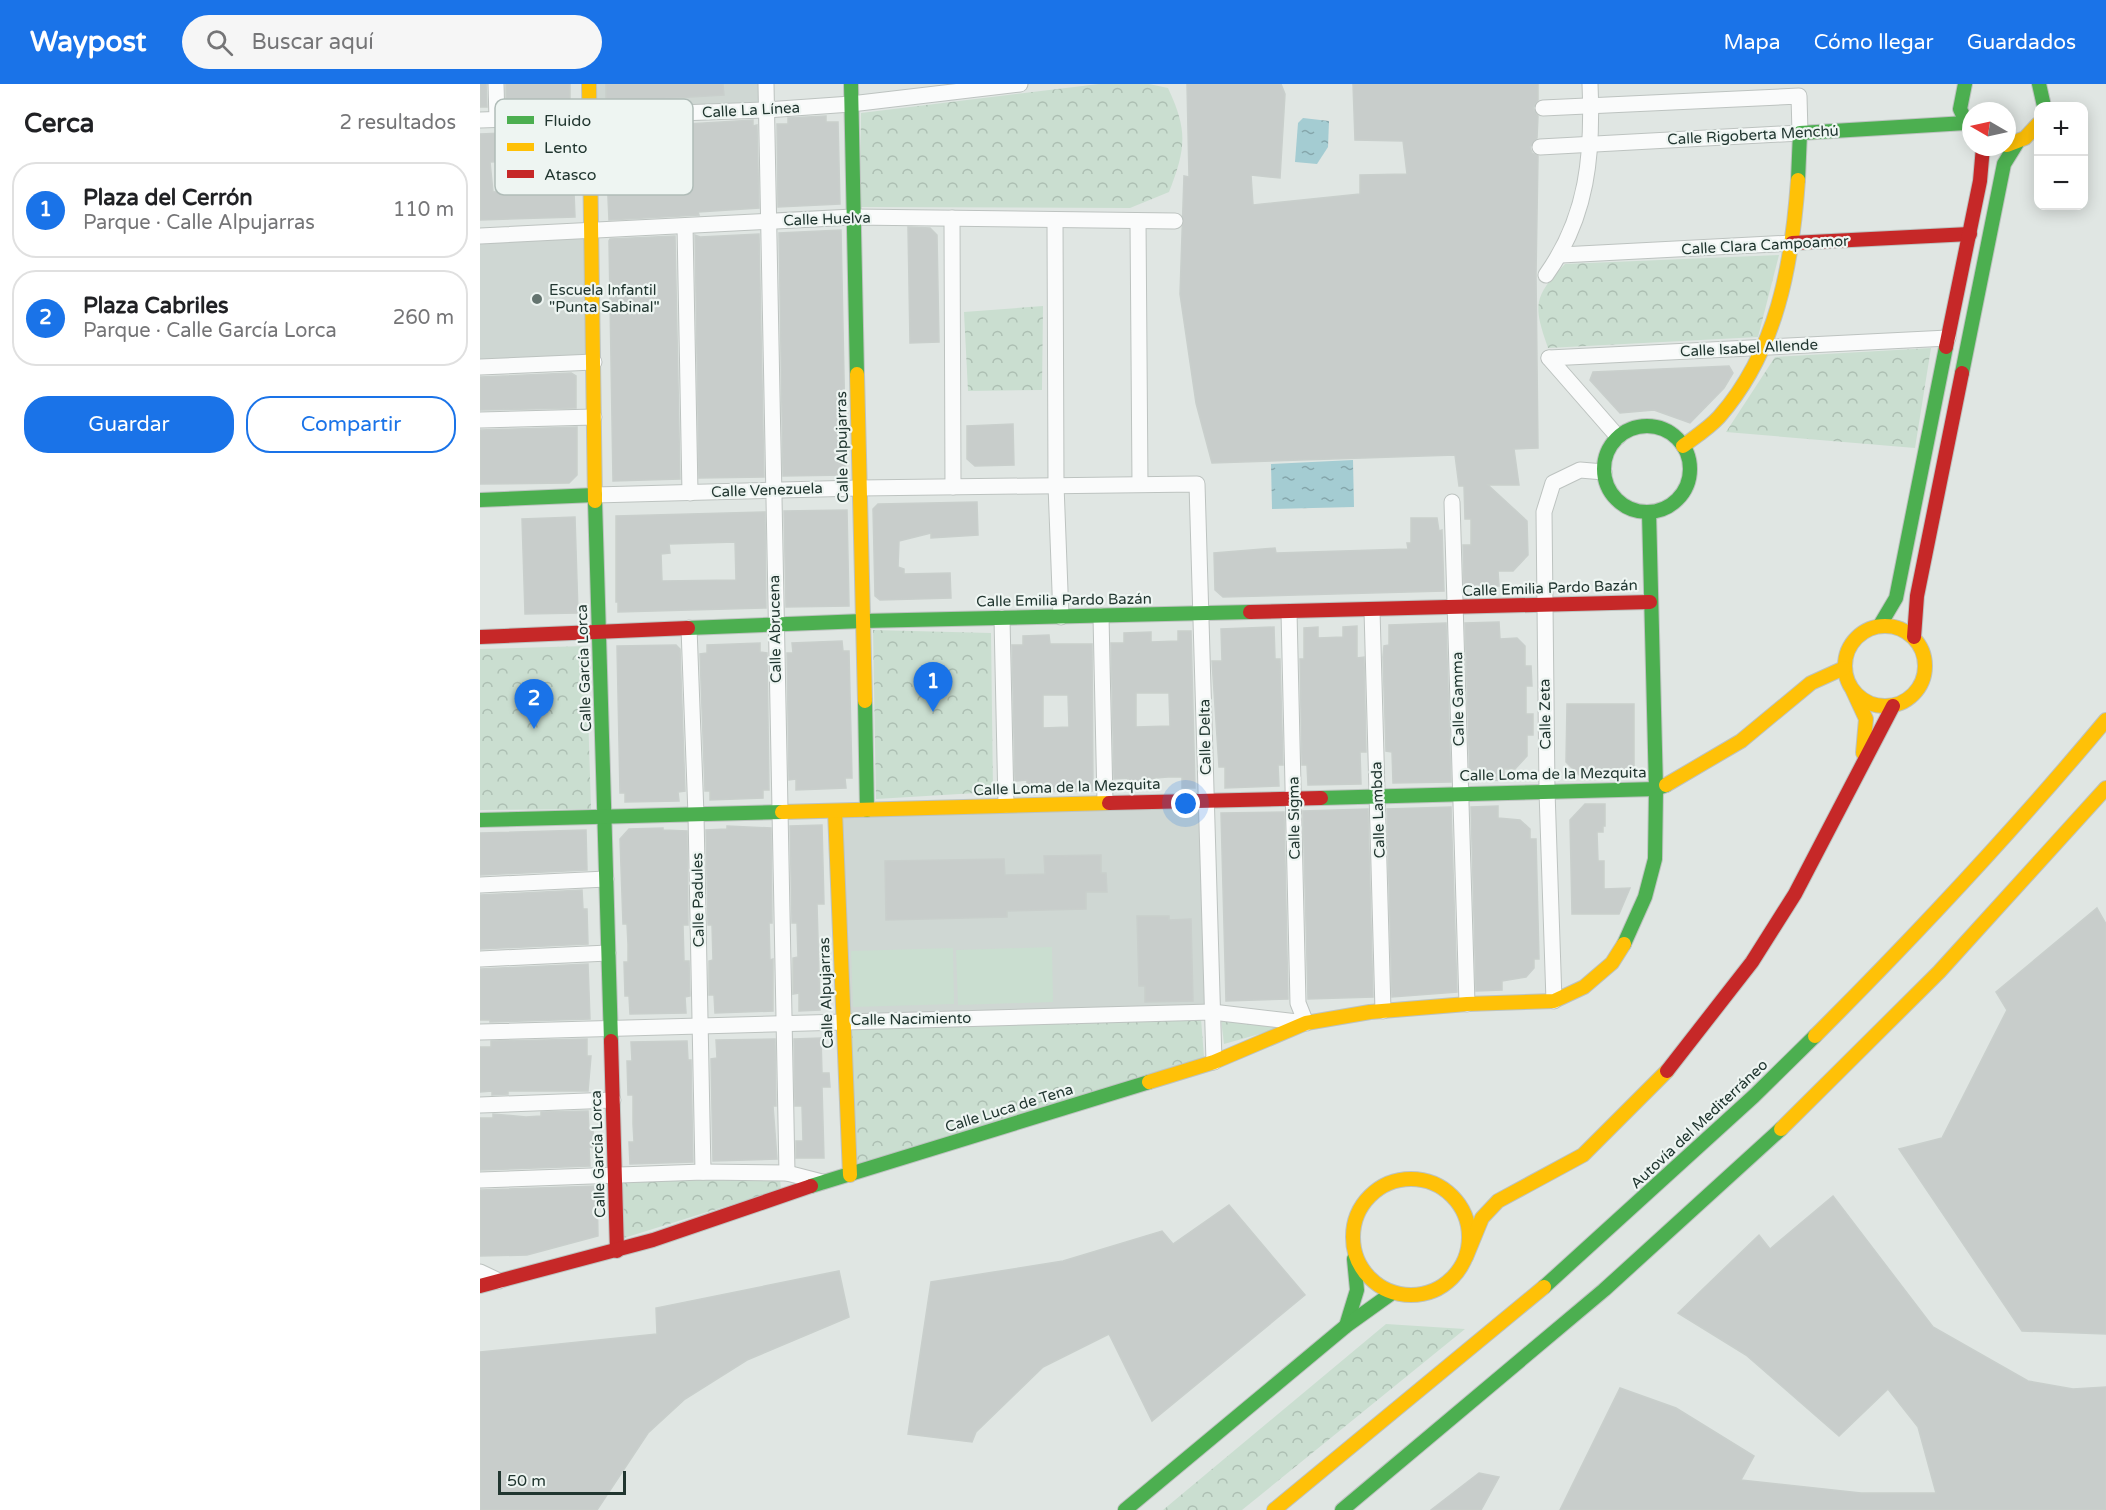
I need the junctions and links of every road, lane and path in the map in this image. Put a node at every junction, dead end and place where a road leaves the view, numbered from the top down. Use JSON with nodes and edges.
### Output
{"nodes":[{"id":1,"x":496,"y":84,"type":"edge"},
{"id":2,"x":766,"y":84,"type":"edge"},
{"id":3,"x":851,"y":84,"type":"edge"},
{"id":4,"x":1020,"y":84,"type":"edge"},
{"id":5,"x":1590,"y":84,"type":"edge"},
{"id":6,"x":1965,"y":84,"type":"edge"},
{"id":7,"x":2039,"y":84,"type":"edge"},
{"id":8,"x":496,"y":99,"type":"edge"},
{"id":9,"x":2043,"y":102,"type":"edge"},
{"id":10,"x":851,"y":104,"type":"junction"},
{"id":11,"x":1591,"y":105,"type":"junction"},
{"id":12,"x":1543,"y":108,"type":"dead end"},
{"id":13,"x":766,"y":110,"type":"junction"},
{"id":14,"x":693,"y":113,"type":"edge"},
{"id":15,"x":1962,"y":113,"type":"edge"},
{"id":16,"x":495,"y":119,"type":"edge"},
{"id":17,"x":480,"y":120,"type":"edge"},
{"id":18,"x":1962,"y":127,"type":"edge"},
{"id":19,"x":2034,"y":130,"type":"edge"},
{"id":20,"x":1800,"y":133,"type":"junction"},
{"id":21,"x":2016,"y":142,"type":"edge"},
{"id":22,"x":1592,"y":144,"type":"junction"},
{"id":23,"x":1540,"y":147,"type":"dead end"},
{"id":24,"x":1982,"y":156,"type":"edge"},
{"id":25,"x":2007,"y":156,"type":"edge"},
{"id":26,"x":592,"y":195,"type":"edge"},
{"id":27,"x":853,"y":217,"type":"junction"},
{"id":28,"x":952,"y":218,"type":"junction"},
{"id":29,"x":1055,"y":220,"type":"junction"},
{"id":30,"x":768,"y":221,"type":"junction"},
{"id":31,"x":1138,"y":221,"type":"junction"},
{"id":32,"x":1174,"y":221,"type":"dead end"},
{"id":33,"x":685,"y":226,"type":"junction"},
{"id":34,"x":593,"y":231,"type":"junction"},
{"id":35,"x":1970,"y":234,"type":"junction"},
{"id":36,"x":480,"y":236,"type":"edge"},
{"id":37,"x":1792,"y":243,"type":"junction"},
{"id":38,"x":1561,"y":255,"type":"junction"},
{"id":39,"x":1546,"y":276,"type":"dead end"},
{"id":40,"x":1948,"y":338,"type":"junction"},
{"id":41,"x":1763,"y":347,"type":"junction"},
{"id":42,"x":594,"y":362,"type":"junction"},
{"id":43,"x":480,"y":367,"type":"edge"},
{"id":44,"x":594,"y":417,"type":"junction"},
{"id":45,"x":480,"y":420,"type":"edge"},
{"id":46,"x":1618,"y":437,"type":"junction"},
{"id":47,"x":1683,"y":446,"type":"junction"},
{"id":48,"x":1604,"y":472,"type":"junction"},
{"id":49,"x":1140,"y":484,"type":"junction"},
{"id":50,"x":1197,"y":484,"type":"joint"},
{"id":51,"x":1056,"y":485,"type":"junction"},
{"id":52,"x":953,"y":487,"type":"junction"},
{"id":53,"x":860,"y":488,"type":"junction"},
{"id":54,"x":773,"y":490,"type":"junction"},
{"id":55,"x":690,"y":493,"type":"junction"},
{"id":56,"x":595,"y":495,"type":"junction"},
{"id":57,"x":480,"y":500,"type":"edge"},
{"id":58,"x":1452,"y":502,"type":"dead end"},
{"id":59,"x":1649,"y":512,"type":"junction"},
{"id":60,"x":1650,"y":602,"type":"junction"},
{"id":61,"x":1544,"y":606,"type":"junction"},
{"id":62,"x":1456,"y":608,"type":"junction"},
{"id":63,"x":1372,"y":610,"type":"junction"},
{"id":64,"x":1289,"y":612,"type":"junction"},
{"id":65,"x":1202,"y":614,"type":"junction"},
{"id":66,"x":1101,"y":616,"type":"junction"},
{"id":67,"x":1061,"y":617,"type":"junction"},
{"id":68,"x":1002,"y":618,"type":"junction"},
{"id":69,"x":863,"y":621,"type":"junction"},
{"id":70,"x":775,"y":625,"type":"junction"},
{"id":71,"x":1880,"y":625,"type":"junction"},
{"id":72,"x":688,"y":628,"type":"junction"},
{"id":73,"x":599,"y":632,"type":"junction"},
{"id":74,"x":480,"y":637,"type":"edge"},
{"id":75,"x":1914,"y":637,"type":"junction"},
{"id":76,"x":1844,"y":668,"type":"junction"},
{"id":77,"x":1853,"y":691,"type":"junction"},
{"id":78,"x":1893,"y":706,"type":"junction"},
{"id":79,"x":2106,"y":720,"type":"edge"},
{"id":80,"x":1858,"y":772,"type":"junction"},
{"id":81,"x":2106,"y":788,"type":"edge"},
{"id":82,"x":1656,"y":789,"type":"junction"},
{"id":83,"x":1546,"y":791,"type":"junction"},
{"id":84,"x":1460,"y":793,"type":"junction"},
{"id":85,"x":1377,"y":795,"type":"junction"},
{"id":86,"x":1293,"y":797,"type":"junction"},
{"id":87,"x":1207,"y":799,"type":"junction"},
{"id":88,"x":1105,"y":802,"type":"junction"},
{"id":89,"x":1006,"y":805,"type":"junction"},
{"id":90,"x":867,"y":810,"type":"junction"},
{"id":91,"x":835,"y":811,"type":"junction"},
{"id":92,"x":779,"y":812,"type":"junction"},
{"id":93,"x":606,"y":815,"type":"junction"},
{"id":94,"x":696,"y":815,"type":"junction"},
{"id":95,"x":480,"y":820,"type":"edge"},
{"id":96,"x":606,"y":879,"type":"junction"},
{"id":97,"x":480,"y":885,"type":"edge"},
{"id":98,"x":608,"y":953,"type":"junction"},
{"id":99,"x":480,"y":959,"type":"edge"},
{"id":100,"x":1554,"y":1001,"type":"junction"},
{"id":101,"x":1467,"y":1004,"type":"junction"},
{"id":102,"x":1383,"y":1011,"type":"junction"},
{"id":103,"x":1212,"y":1012,"type":"junction"},
{"id":104,"x":843,"y":1021,"type":"junction"},
{"id":105,"x":783,"y":1023,"type":"junction"},
{"id":106,"x":1306,"y":1023,"type":"junction"},
{"id":107,"x":700,"y":1024,"type":"junction"},
{"id":108,"x":610,"y":1027,"type":"junction"},
{"id":109,"x":480,"y":1032,"type":"edge"},
{"id":110,"x":1214,"y":1062,"type":"junction"},
{"id":111,"x":613,"y":1100,"type":"junction"},
{"id":112,"x":480,"y":1105,"type":"edge"},
{"id":113,"x":703,"y":1172,"type":"junction"},
{"id":114,"x":787,"y":1173,"type":"junction"},
{"id":115,"x":615,"y":1175,"type":"junction"},
{"id":116,"x":850,"y":1175,"type":"junction"},
{"id":117,"x":480,"y":1180,"type":"edge"},
{"id":118,"x":822,"y":1182,"type":"junction"},
{"id":119,"x":1453,"y":1196,"type":"junction"},
{"id":120,"x":1498,"y":1201,"type":"junction"},
{"id":121,"x":617,"y":1251,"type":"junction"},
{"id":122,"x":1354,"y":1254,"type":"junction"},
{"id":123,"x":1466,"y":1257,"type":"junction"},
{"id":124,"x":480,"y":1272,"type":"edge"},
{"id":125,"x":499,"y":1281,"type":"junction"},
{"id":126,"x":480,"y":1286,"type":"edge"},
{"id":127,"x":1392,"y":1293,"type":"junction"},
{"id":128,"x":1346,"y":1326,"type":"junction"},
{"id":129,"x":1125,"y":1510,"type":"edge"},
{"id":130,"x":1274,"y":1510,"type":"edge"},
{"id":131,"x":1342,"y":1510,"type":"edge"}],
"edges":[{"from":1,"to":8,"type":"street"},
{"from":2,"to":13,"type":"street","name":"Calle Abrucena"},
{"from":3,"to":10,"type":"main road","name":"Calle Alpujarras"},
{"from":4,"to":10,"type":"street","name":"Calle La Línea"},
{"from":5,"to":11,"type":"street"},
{"from":6,"to":15,"type":"main road"},
{"from":7,"to":9,"type":"main road"},
{"from":10,"to":13,"type":"street","name":"Calle La Línea"},
{"from":10,"to":27,"type":"main road","name":"Calle Alpujarras"},
{"from":11,"to":12,"type":"street"},
{"from":11,"to":20,"type":"street"},
{"from":11,"to":22,"type":"street"},
{"from":13,"to":14,"type":"street","name":"Calle La Línea"},
{"from":13,"to":30,"type":"street","name":"Calle Abrucena"},
{"from":16,"to":17,"type":"street","name":"Calle La Línea"},
{"from":18,"to":20,"type":"main road","name":"Calle Rigoberta Menchú"},
{"from":19,"to":21,"type":"main road"},
{"from":20,"to":22,"type":"street","name":"Calle Rigoberta Menchú"},
{"from":20,"to":37,"type":"main road"},
{"from":22,"to":23,"type":"street","name":"Calle Rigoberta Menchú"},
{"from":22,"to":38,"type":"street"},
{"from":24,"to":35,"type":"main road"},
{"from":25,"to":75,"type":"main road"},
{"from":26,"to":34,"type":"main road","name":"Calle García Lorca"},
{"from":27,"to":28,"type":"street","name":"Calle Huelva"},
{"from":27,"to":30,"type":"street","name":"Calle Huelva"},
{"from":27,"to":53,"type":"main road","name":"Calle Alpujarras"},
{"from":28,"to":29,"type":"street","name":"Calle Huelva"},
{"from":28,"to":52,"type":"street"},
{"from":29,"to":31,"type":"street","name":"Calle Huelva"},
{"from":29,"to":51,"type":"street"},
{"from":30,"to":33,"type":"street","name":"Calle Huelva"},
{"from":30,"to":54,"type":"street","name":"Calle Abrucena"},
{"from":31,"to":32,"type":"street","name":"Calle Huelva"},
{"from":31,"to":49,"type":"street"},
{"from":33,"to":34,"type":"street","name":"Calle Huelva"},
{"from":33,"to":55,"type":"street"},
{"from":34,"to":36,"type":"street","name":"Calle Huelva"},
{"from":34,"to":42,"type":"main road","name":"Calle García Lorca"},
{"from":35,"to":37,"type":"main road","name":"Calle Clara Campoamor"},
{"from":35,"to":40,"type":"main road"},
{"from":37,"to":38,"type":"street","name":"Calle Clara Campoamor"},
{"from":37,"to":41,"type":"main road"},
{"from":38,"to":39,"type":"street"},
{"from":40,"to":41,"type":"street","name":"Calle Isabel Allende"},
{"from":40,"to":71,"type":"main road"},
{"from":41,"to":46,"type":"street","name":"Calle Isabel Allende"},
{"from":41,"to":47,"type":"main road"},
{"from":42,"to":43,"type":"street"},
{"from":42,"to":44,"type":"main road","name":"Calle García Lorca"},
{"from":44,"to":45,"type":"street"},
{"from":44,"to":56,"type":"main road","name":"Calle García Lorca"},
{"from":46,"to":47,"type":"main road"},
{"from":46,"to":48,"type":"main road"},
{"from":47,"to":59,"type":"main road"},
{"from":48,"to":59,"type":"main road"},
{"from":48,"to":61,"type":"street","name":"Calle Zeta"},
{"from":49,"to":50,"type":"street","name":"Calle Venezuela"},
{"from":49,"to":51,"type":"street","name":"Calle Venezuela"},
{"from":50,"to":65,"type":"street","name":"Calle Delta"},
{"from":51,"to":52,"type":"street","name":"Calle Venezuela"},
{"from":51,"to":67,"type":"street"},
{"from":52,"to":53,"type":"street","name":"Calle Venezuela"},
{"from":53,"to":54,"type":"street","name":"Calle Venezuela"},
{"from":53,"to":69,"type":"main road","name":"Calle Alpujarras"},
{"from":54,"to":55,"type":"street","name":"Calle Venezuela"},
{"from":54,"to":70,"type":"street","name":"Calle Abrucena"},
{"from":55,"to":56,"type":"street","name":"Calle Venezuela"},
{"from":56,"to":57,"type":"main road","name":"Calle Venezuela"},
{"from":56,"to":73,"type":"main road","name":"Calle García Lorca"},
{"from":58,"to":62,"type":"street","name":"Calle Gamma"},
{"from":59,"to":60,"type":"main road"},
{"from":60,"to":61,"type":"main road","name":"Calle Emilia Pardo Bazán"},
{"from":60,"to":82,"type":"main road"},
{"from":61,"to":62,"type":"main road","name":"Calle Emilia Pardo Bazán"},
{"from":61,"to":83,"type":"street","name":"Calle Zeta"},
{"from":62,"to":63,"type":"main road","name":"Calle Emilia Pardo Bazán"},
{"from":62,"to":84,"type":"street","name":"Calle Gamma"},
{"from":63,"to":64,"type":"main road","name":"Calle Emilia Pardo Bazán"},
{"from":63,"to":85,"type":"street","name":"Calle Lambda"},
{"from":64,"to":65,"type":"main road","name":"Calle Emilia Pardo Bazán"},
{"from":64,"to":86,"type":"street","name":"Calle Sigma"},
{"from":65,"to":66,"type":"main road","name":"Calle Emilia Pardo Bazán"},
{"from":65,"to":87,"type":"street","name":"Calle Delta"},
{"from":66,"to":67,"type":"main road","name":"Calle Emilia Pardo Bazán"},
{"from":66,"to":88,"type":"street"},
{"from":67,"to":68,"type":"main road","name":"Calle Emilia Pardo Bazán"},
{"from":68,"to":69,"type":"main road","name":"Calle Emilia Pardo Bazán"},
{"from":68,"to":89,"type":"street"},
{"from":69,"to":70,"type":"main road","name":"Calle Emilia Pardo Bazán"},
{"from":69,"to":90,"type":"main road","name":"Calle Alpujarras"},
{"from":70,"to":72,"type":"main road","name":"Calle Emilia Pardo Bazán"},
{"from":70,"to":92,"type":"street","name":"Calle Abrucena"},
{"from":71,"to":75,"type":"main road"},
{"from":71,"to":76,"type":"main road"},
{"from":72,"to":73,"type":"main road","name":"Calle Emilia Pardo Bazán"},
{"from":72,"to":94,"type":"street","name":"Calle Padules"},
{"from":73,"to":74,"type":"main road","name":"Calle Emilia Pardo Bazán"},
{"from":73,"to":93,"type":"main road","name":"Calle García Lorca"},
{"from":75,"to":78,"type":"main road"},
{"from":76,"to":77,"type":"main road"},
{"from":76,"to":82,"type":"main road"},
{"from":77,"to":78,"type":"main road"},
{"from":77,"to":80,"type":"main road"},
{"from":78,"to":80,"type":"main road"},
{"from":79,"to":130,"type":"main road","name":"Autovía del Mediterráneo"},
{"from":80,"to":120,"type":"main road"},
{"from":81,"to":131,"type":"main road"},
{"from":82,"to":83,"type":"main road","name":"Calle Loma de la Mezquita"},
{"from":82,"to":100,"type":"main road"},
{"from":83,"to":84,"type":"main road","name":"Calle Loma de la Mezquita"},
{"from":83,"to":100,"type":"street","name":"Calle Zeta"},
{"from":84,"to":85,"type":"main road","name":"Calle Loma de la Mezquita"},
{"from":84,"to":101,"type":"street","name":"Calle Gamma"},
{"from":85,"to":86,"type":"main road","name":"Calle Loma de la Mezquita"},
{"from":85,"to":102,"type":"street","name":"Calle Lambda"},
{"from":86,"to":87,"type":"main road","name":"Calle Loma de la Mezquita"},
{"from":86,"to":106,"type":"street","name":"Calle Sigma"},
{"from":87,"to":88,"type":"main road","name":"Calle Loma de la Mezquita"},
{"from":87,"to":103,"type":"street","name":"Calle Delta"},
{"from":88,"to":89,"type":"main road","name":"Calle Loma de la Mezquita"},
{"from":89,"to":90,"type":"main road","name":"Calle Loma de la Mezquita"},
{"from":90,"to":91,"type":"main road","name":"Calle Loma de la Mezquita"},
{"from":91,"to":92,"type":"main road","name":"Calle Loma de la Mezquita"},
{"from":91,"to":104,"type":"main road","name":"Calle Alpujarras"},
{"from":92,"to":94,"type":"main road","name":"Calle Loma de la Mezquita"},
{"from":92,"to":105,"type":"street","name":"Calle Abrucena"},
{"from":93,"to":94,"type":"main road","name":"Calle Loma de la Mezquita"},
{"from":93,"to":95,"type":"main road","name":"Calle Loma de la Mezquita"},
{"from":93,"to":96,"type":"main road","name":"Calle García Lorca"},
{"from":94,"to":107,"type":"street","name":"Calle Padules"},
{"from":96,"to":97,"type":"street"},
{"from":96,"to":98,"type":"main road","name":"Calle García Lorca"},
{"from":98,"to":99,"type":"street"},
{"from":98,"to":108,"type":"main road","name":"Calle García Lorca"},
{"from":100,"to":101,"type":"main road","name":"Calle Luca de Tena"},
{"from":101,"to":102,"type":"main road","name":"Calle Luca de Tena"},
{"from":102,"to":106,"type":"main road","name":"Calle Luca de Tena"},
{"from":103,"to":104,"type":"street","name":"Calle Nacimiento"},
{"from":103,"to":106,"type":"street","name":"Calle Nacimiento"},
{"from":103,"to":110,"type":"street","name":"Calle Delta"},
{"from":104,"to":105,"type":"street","name":"Calle Nacimiento"},
{"from":104,"to":116,"type":"main road","name":"Calle Alpujarras"},
{"from":105,"to":107,"type":"street","name":"Calle Nacimiento"},
{"from":105,"to":114,"type":"street","name":"Calle Abrucena"},
{"from":106,"to":110,"type":"main road","name":"Calle Luca de Tena"},
{"from":107,"to":108,"type":"street","name":"Calle Nacimiento"},
{"from":107,"to":113,"type":"street","name":"Calle Padules"},
{"from":108,"to":109,"type":"street","name":"Calle Nacimiento"},
{"from":108,"to":111,"type":"main road","name":"Calle García Lorca"},
{"from":110,"to":116,"type":"main road","name":"Calle Luca de Tena"},
{"from":111,"to":112,"type":"street"},
{"from":111,"to":115,"type":"main road","name":"Calle García Lorca"},
{"from":113,"to":114,"type":"street"},
{"from":113,"to":115,"type":"street"},
{"from":114,"to":118,"type":"street"},
{"from":115,"to":117,"type":"street"},
{"from":115,"to":121,"type":"main road","name":"Calle García Lorca"},
{"from":116,"to":118,"type":"main road","name":"Calle Luca de Tena"},
{"from":118,"to":121,"type":"main road","name":"Calle Luca de Tena"},
{"from":119,"to":120,"type":"main road"},
{"from":119,"to":122,"type":"main road"},
{"from":119,"to":123,"type":"main road"},
{"from":120,"to":123,"type":"main road"},
{"from":121,"to":125,"type":"main road","name":"Calle Luca de Tena"},
{"from":122,"to":127,"type":"main road"},
{"from":122,"to":128,"type":"main road"},
{"from":123,"to":127,"type":"main road"},
{"from":124,"to":125,"type":"street"},
{"from":125,"to":126,"type":"main road","name":"Calle Luca de Tena"},
{"from":127,"to":128,"type":"main road"},
{"from":128,"to":129,"type":"main road"}]}
